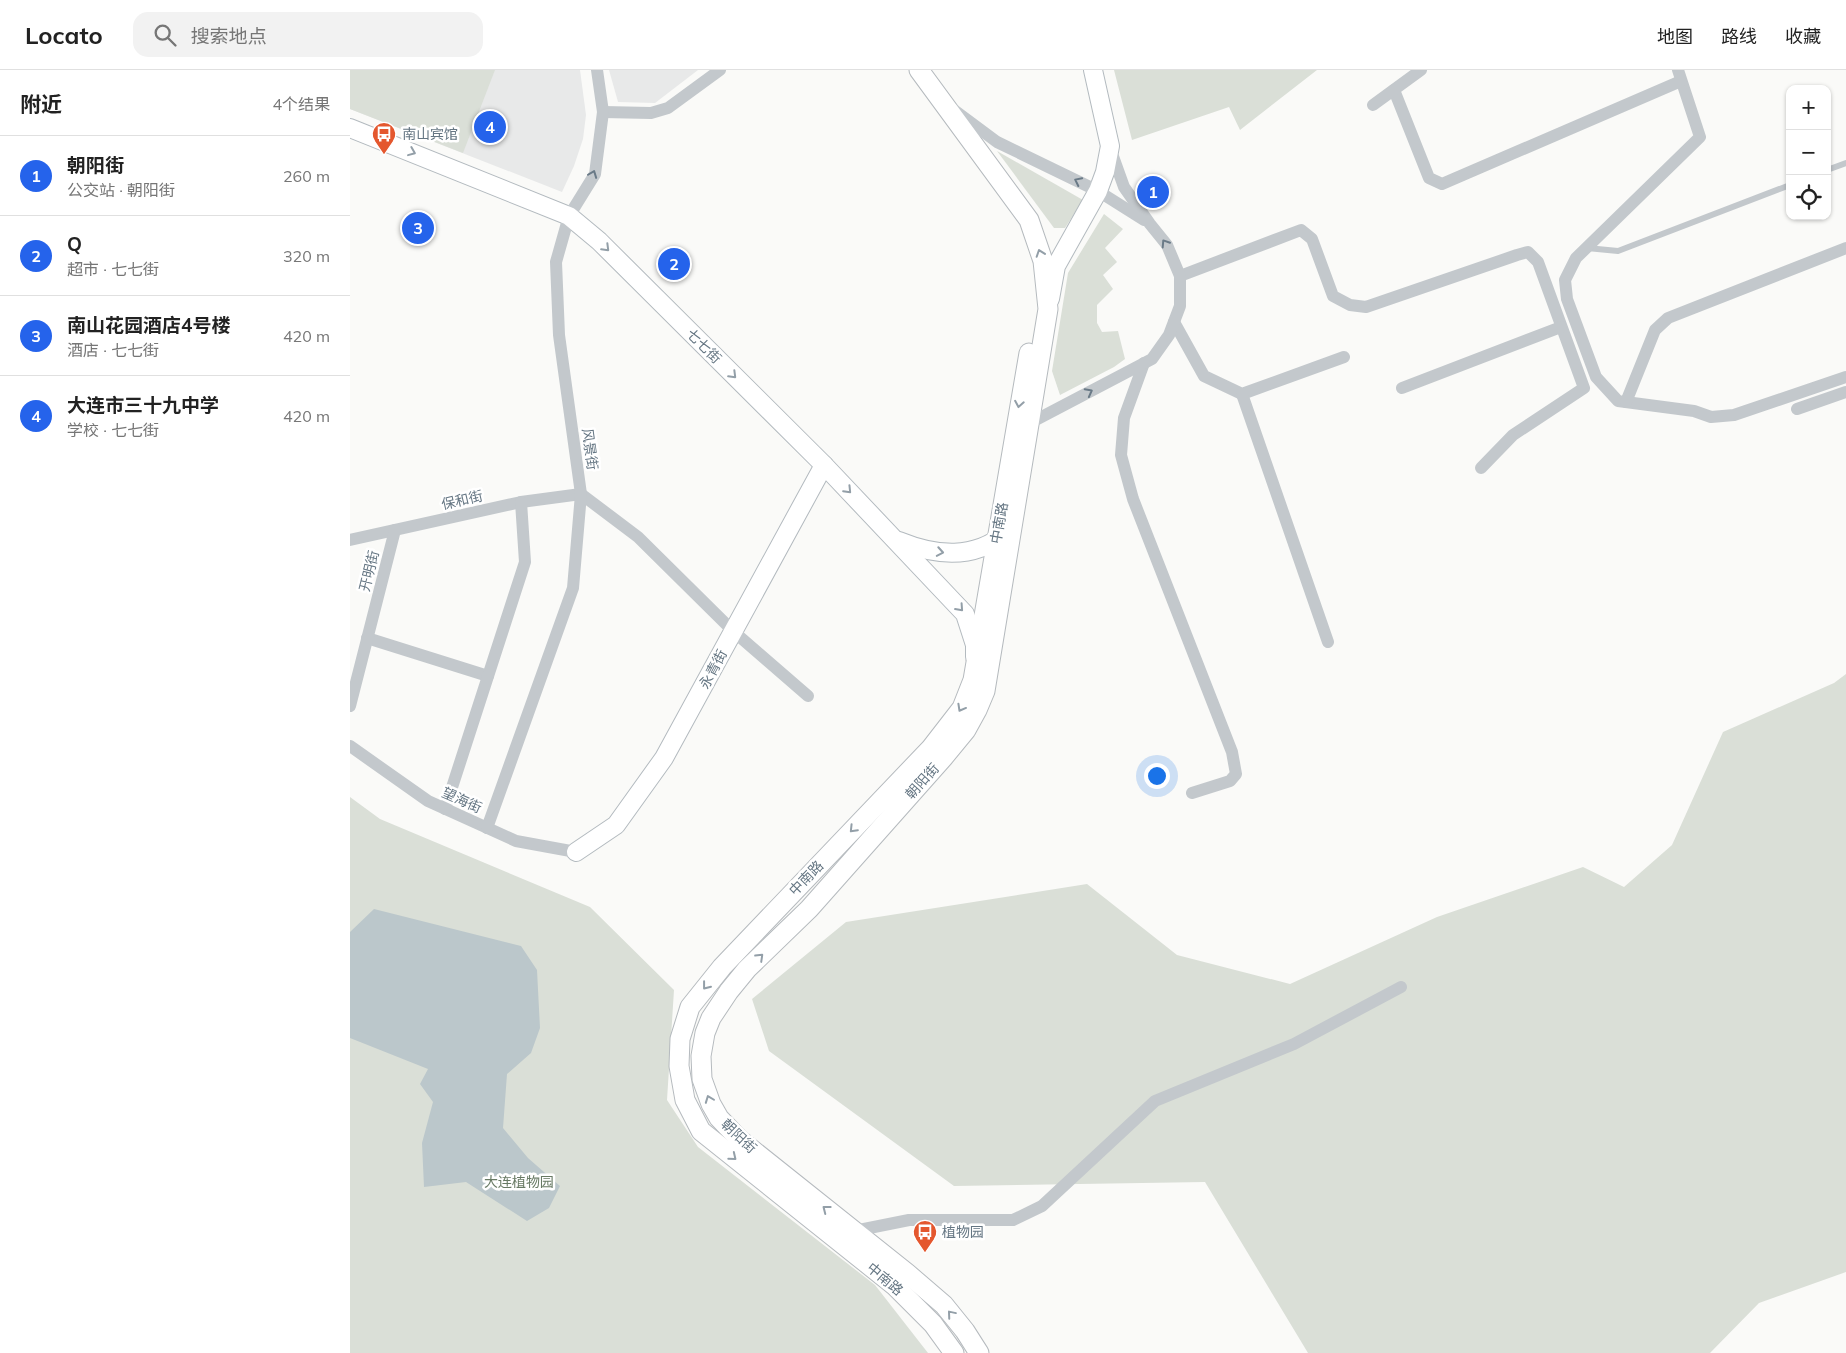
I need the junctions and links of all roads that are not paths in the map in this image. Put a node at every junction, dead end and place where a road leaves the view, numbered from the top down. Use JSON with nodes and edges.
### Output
{"nodes":[{"id":1,"x":597,"y":70,"type":"edge"},
{"id":2,"x":720,"y":70,"type":"edge"},
{"id":3,"x":919,"y":70,"type":"edge"},
{"id":4,"x":1093,"y":70,"type":"edge"},
{"id":5,"x":1421,"y":70,"type":"edge"},
{"id":6,"x":1680,"y":75,"type":"edge"},
{"id":7,"x":1394,"y":90,"type":"junction"},
{"id":8,"x":940,"y":100,"type":"junction"},
{"id":9,"x":1373,"y":105,"type":"dead end"},
{"id":10,"x":603,"y":112,"type":"junction"},
{"id":11,"x":350,"y":128,"type":"edge"},
{"id":12,"x":1110,"y":146,"type":"junction"},
{"id":13,"x":1846,"y":163,"type":"edge"},
{"id":14,"x":1831,"y":169,"type":"edge"},
{"id":15,"x":1786,"y":187,"type":"edge"},
{"id":16,"x":1098,"y":191,"type":"junction"},
{"id":17,"x":568,"y":216,"type":"junction"},
{"id":18,"x":1150,"y":224,"type":"junction"},
{"id":19,"x":1586,"y":248,"type":"junction"},
{"id":20,"x":1846,"y":248,"type":"edge"},
{"id":21,"x":1180,"y":276,"type":"junction"},
{"id":22,"x":1048,"y":309,"type":"junction"},
{"id":23,"x":1174,"y":322,"type":"junction"},
{"id":24,"x":1562,"y":327,"type":"junction"},
{"id":25,"x":1344,"y":357,"type":"dead end"},
{"id":26,"x":1144,"y":363,"type":"junction"},
{"id":27,"x":1846,"y":377,"type":"edge"},
{"id":28,"x":1402,"y":388,"type":"dead end"},
{"id":29,"x":1846,"y":392,"type":"edge"},
{"id":30,"x":1242,"y":394,"type":"junction"},
{"id":31,"x":1626,"y":402,"type":"junction"},
{"id":32,"x":1797,"y":409,"type":"dead end"},
{"id":33,"x":1030,"y":423,"type":"junction"},
{"id":34,"x":824,"y":465,"type":"junction"},
{"id":35,"x":1481,"y":468,"type":"dead end"},
{"id":36,"x":581,"y":494,"type":"junction"},
{"id":37,"x":522,"y":502,"type":"junction"},
{"id":38,"x":1013,"y":526,"type":"junction"},
{"id":39,"x":395,"y":530,"type":"junction"},
{"id":40,"x":894,"y":539,"type":"junction"},
{"id":41,"x":350,"y":540,"type":"edge"},
{"id":42,"x":996,"y":541,"type":"junction"},
{"id":43,"x":733,"y":632,"type":"junction"},
{"id":44,"x":367,"y":638,"type":"junction"},
{"id":45,"x":1328,"y":642,"type":"dead end"},
{"id":46,"x":976,"y":662,"type":"junction"},
{"id":47,"x":488,"y":676,"type":"junction"},
{"id":48,"x":808,"y":696,"type":"dead end"},
{"id":49,"x":350,"y":706,"type":"edge"},
{"id":50,"x":350,"y":746,"type":"edge"},
{"id":51,"x":1192,"y":793,"type":"dead end"},
{"id":52,"x":445,"y":809,"type":"junction"},
{"id":53,"x":487,"y":828,"type":"junction"},
{"id":54,"x":576,"y":852,"type":"joint"},
{"id":55,"x":1401,"y":987,"type":"dead end"},
{"id":56,"x":854,"y":1231,"type":"junction"},
{"id":57,"x":954,"y":1353,"type":"edge"},
{"id":58,"x":979,"y":1353,"type":"edge"}],
"edges":[{"from":1,"to":10,"type":"street","name":"风景街"},
{"from":2,"to":10,"type":"street"},
{"from":3,"to":8,"type":"main road","name":"朝阳街"},
{"from":4,"to":12,"type":"main road"},
{"from":5,"to":7,"type":"street"},
{"from":6,"to":7,"type":"street"},
{"from":6,"to":19,"type":"street"},
{"from":7,"to":9,"type":"street"},
{"from":16,"to":8,"type":"street","one_way":true},
{"from":22,"to":8,"type":"main road","name":"朝阳街","one_way":true},
{"from":17,"to":10,"type":"street","name":"风景街","one_way":true},
{"from":11,"to":17,"type":"main road","name":"七七街","one_way":true},
{"from":12,"to":16,"type":"main road"},
{"from":12,"to":18,"type":"street"},
{"from":13,"to":14,"type":"lane"},
{"from":15,"to":19,"type":"lane"},
{"from":16,"to":18,"type":"street"},
{"from":16,"to":22,"type":"main road"},
{"from":17,"to":34,"type":"main road","name":"七七街","one_way":true},
{"from":17,"to":36,"type":"street","name":"风景街"},
{"from":21,"to":18,"type":"street","one_way":true},
{"from":19,"to":31,"type":"street"},
{"from":20,"to":31,"type":"street"},
{"from":21,"to":23,"type":"street"},
{"from":21,"to":24,"type":"street"},
{"from":22,"to":33,"type":"main road","name":"朝阳街"},
{"from":22,"to":42,"type":"main road","name":"中南路","one_way":true},
{"from":23,"to":26,"type":"street"},
{"from":23,"to":30,"type":"street"},
{"from":24,"to":28,"type":"street"},
{"from":24,"to":35,"type":"street"},
{"from":25,"to":30,"type":"street"},
{"from":33,"to":26,"type":"street","one_way":true},
{"from":26,"to":51,"type":"street"},
{"from":27,"to":31,"type":"street"},
{"from":29,"to":32,"type":"street"},
{"from":30,"to":45,"type":"street"},
{"from":33,"to":38,"type":"main road","name":"朝阳街"},
{"from":34,"to":40,"type":"main road","name":"七七街","one_way":true},
{"from":34,"to":43,"type":"main road","name":"永青街"},
{"from":36,"to":37,"type":"street","name":"保和街"},
{"from":36,"to":43,"type":"street"},
{"from":36,"to":53,"type":"street","name":"风景街"},
{"from":37,"to":39,"type":"street","name":"保和街"},
{"from":37,"to":47,"type":"street"},
{"from":38,"to":42,"type":"main road"},
{"from":56,"to":38,"type":"main road","name":"朝阳街","one_way":true},
{"from":39,"to":41,"type":"street","name":"保和街"},
{"from":39,"to":44,"type":"street","name":"开明街"},
{"from":40,"to":42,"type":"main road","one_way":true},
{"from":40,"to":46,"type":"main road","name":"七七街","one_way":true},
{"from":42,"to":46,"type":"main road","name":"中南路"},
{"from":43,"to":48,"type":"street"},
{"from":43,"to":54,"type":"main road","name":"永青街"},
{"from":44,"to":47,"type":"street"},
{"from":44,"to":49,"type":"street","name":"开明街"},
{"from":46,"to":57,"type":"main road","name":"中南路","one_way":true},
{"from":47,"to":52,"type":"street"},
{"from":50,"to":52,"type":"street","name":"望海街"},
{"from":52,"to":53,"type":"street","name":"望海街"},
{"from":53,"to":54,"type":"street","name":"望海街"},
{"from":55,"to":56,"type":"street"},
{"from":58,"to":56,"type":"main road","name":"朝阳街","one_way":true}]}
